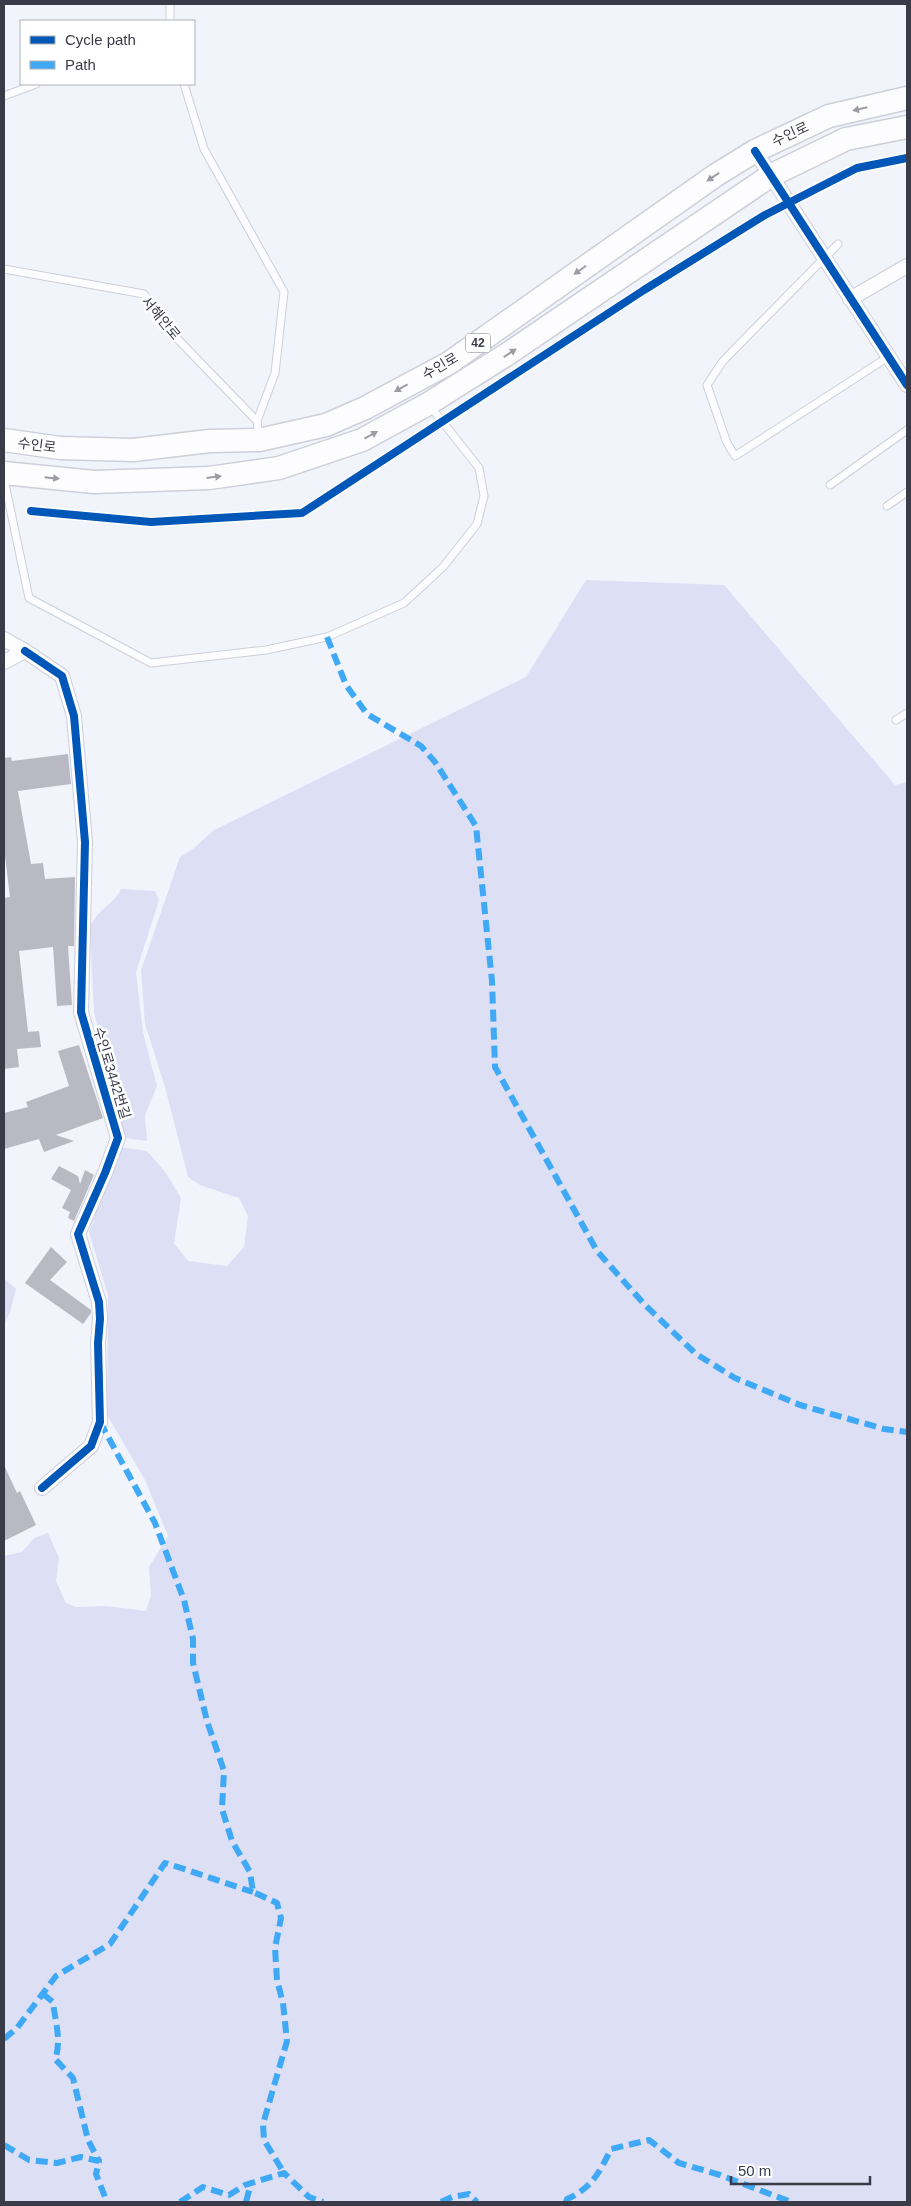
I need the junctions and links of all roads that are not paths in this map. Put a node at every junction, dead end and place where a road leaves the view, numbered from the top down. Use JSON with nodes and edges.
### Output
{"nodes":[{"id":1,"x":170,"y":4,"type":"edge"},
{"id":2,"x":170,"y":20,"type":"edge"},
{"id":3,"x":33,"y":85,"type":"edge"},
{"id":4,"x":184,"y":85,"type":"edge"},
{"id":5,"x":4,"y":96,"type":"edge"},
{"id":6,"x":907,"y":98,"type":"edge"},
{"id":7,"x":907,"y":127,"type":"edge"},
{"id":8,"x":755,"y":151,"type":"junction"},
{"id":9,"x":770,"y":176,"type":"junction"},
{"id":10,"x":838,"y":244,"type":"dead end"},
{"id":11,"x":824,"y":260,"type":"junction"},
{"id":12,"x":907,"y":266,"type":"edge"},
{"id":13,"x":4,"y":269,"type":"edge"},
{"id":14,"x":850,"y":300,"type":"junction"},
{"id":15,"x":888,"y":357,"type":"junction"},
{"id":16,"x":907,"y":385,"type":"edge"},
{"id":17,"x":428,"y":404,"type":"junction"},
{"id":18,"x":258,"y":430,"type":"junction"},
{"id":19,"x":907,"y":430,"type":"edge"},
{"id":20,"x":4,"y":440,"type":"edge"},
{"id":21,"x":4,"y":473,"type":"edge"},
{"id":22,"x":4,"y":480,"type":"edge"},
{"id":23,"x":830,"y":485,"type":"dead end"},
{"id":24,"x":907,"y":492,"type":"edge"},
{"id":25,"x":887,"y":506,"type":"dead end"},
{"id":26,"x":4,"y":639,"type":"edge"},
{"id":27,"x":25,"y":651,"type":"junction"},
{"id":28,"x":4,"y":662,"type":"edge"},
{"id":29,"x":907,"y":713,"type":"edge"},
{"id":30,"x":896,"y":720,"type":"dead end"},
{"id":31,"x":42,"y":1488,"type":"dead end"}],
"edges":[{"from":1,"to":2,"type":"lane"},
{"from":3,"to":5,"type":"lane"},
{"from":4,"to":18,"type":"lane"},
{"from":6,"to":8,"type":"main road","name":"수인로","number":"42","one_way":true},
{"from":7,"to":9,"type":"main road","name":"수인로","number":"42"},
{"from":8,"to":9,"type":"street"},
{"from":8,"to":18,"type":"main road","name":"수인로","number":"42","one_way":true},
{"from":9,"to":11,"type":"street"},
{"from":17,"to":9,"type":"main road","name":"수인로","number":"42","one_way":true},
{"from":10,"to":11,"type":"lane"},
{"from":11,"to":14,"type":"street"},
{"from":11,"to":15,"type":"lane"},
{"from":12,"to":14,"type":"street"},
{"from":13,"to":18,"type":"lane","name":"서해안로"},
{"from":14,"to":15,"type":"street"},
{"from":15,"to":16,"type":"street"},
{"from":21,"to":17,"type":"main road","name":"수인로","number":"42","one_way":true},
{"from":17,"to":22,"type":"lane"},
{"from":18,"to":20,"type":"main road","name":"수인로","number":"42"},
{"from":19,"to":23,"type":"lane"},
{"from":24,"to":25,"type":"lane"},
{"from":26,"to":27,"type":"street","name":"수인로3442번길"},
{"from":27,"to":28,"type":"street"},
{"from":27,"to":31,"type":"street","name":"수인로3442번길"},
{"from":29,"to":30,"type":"lane"}]}
